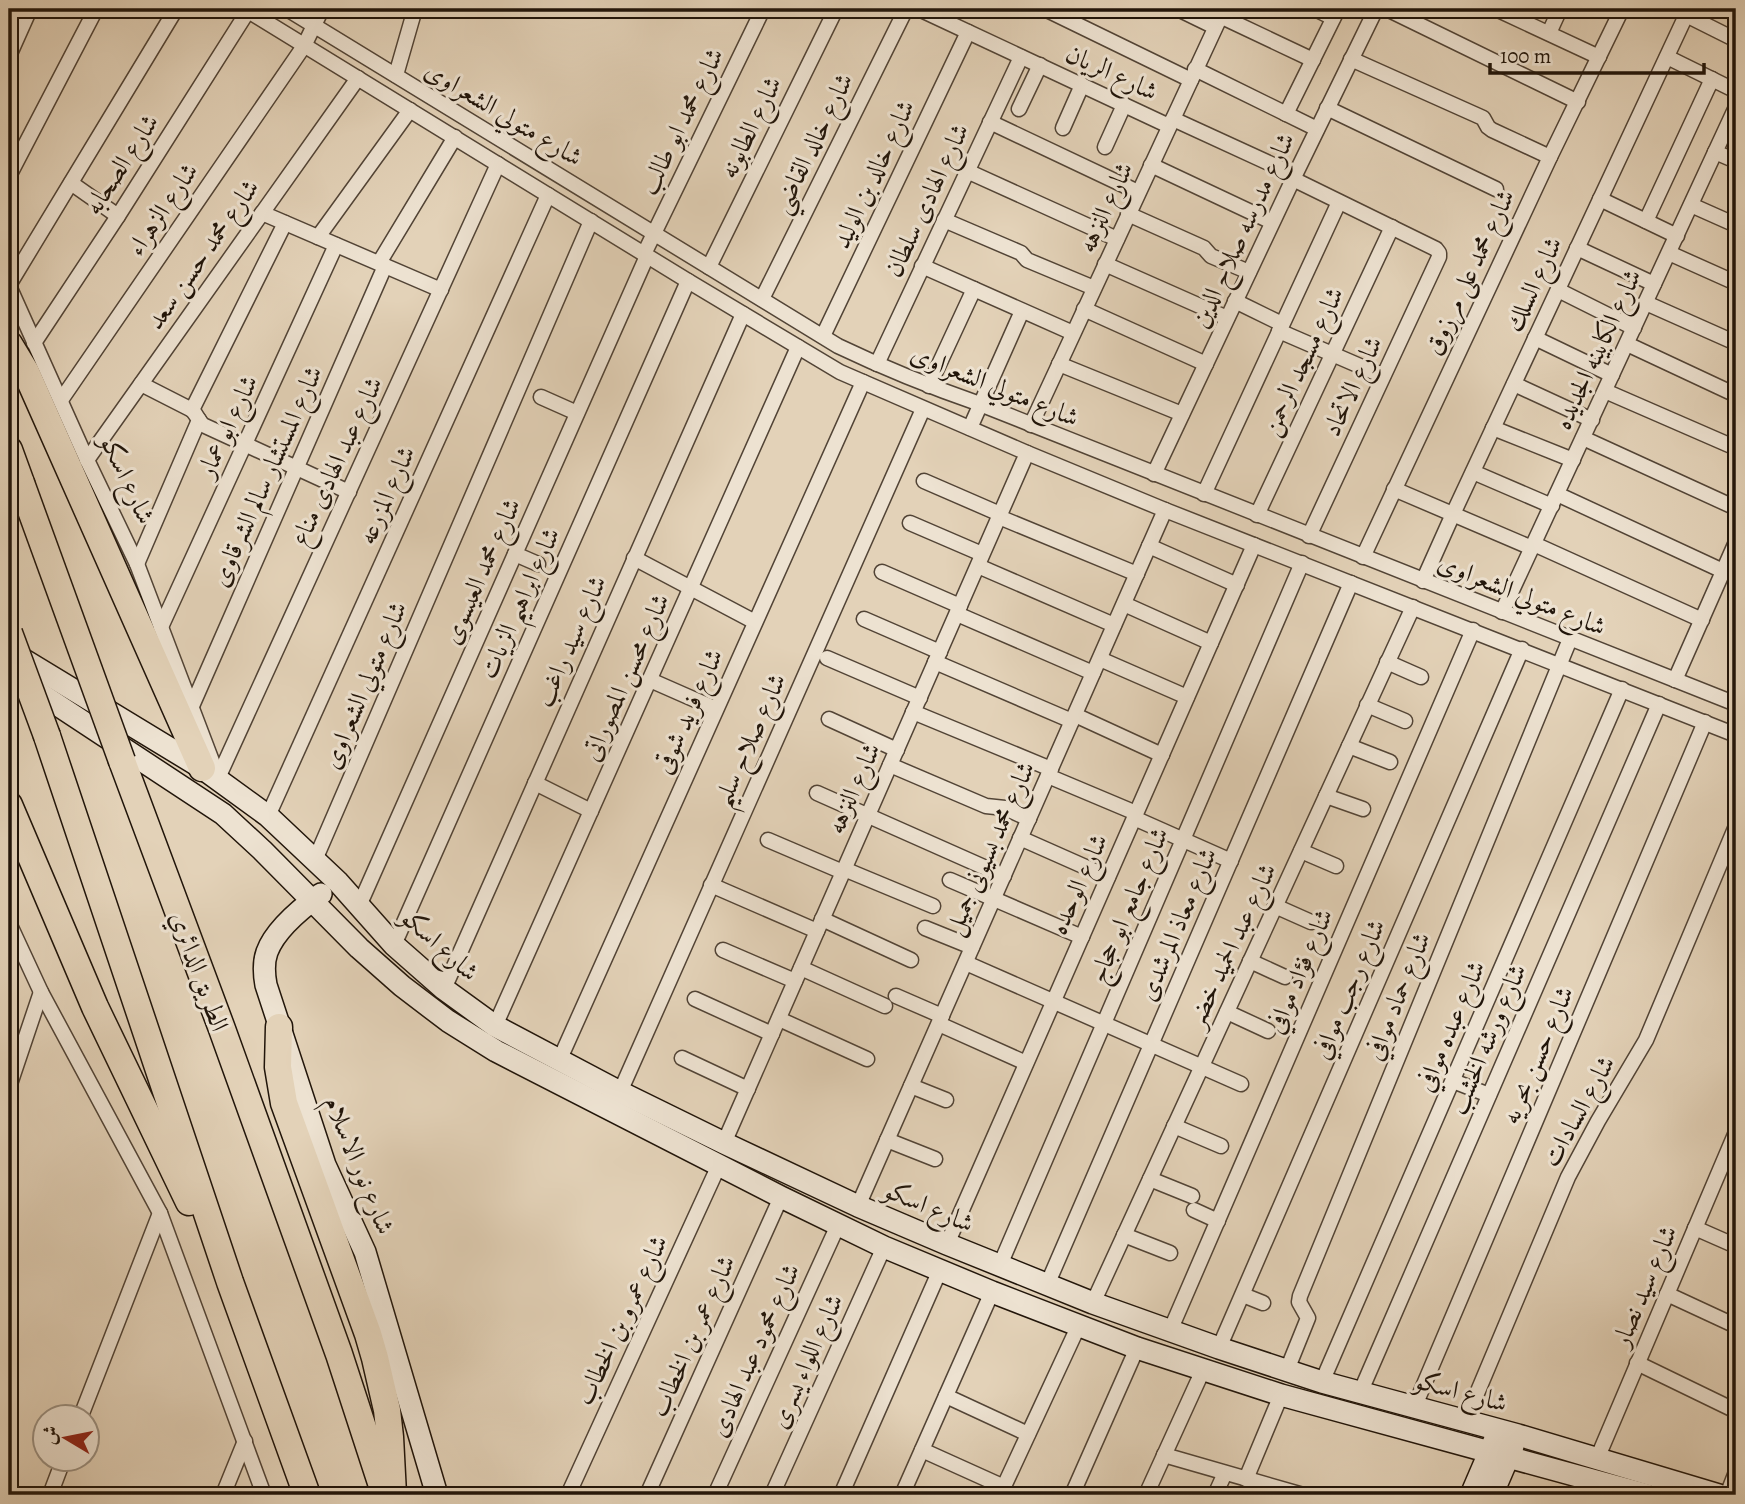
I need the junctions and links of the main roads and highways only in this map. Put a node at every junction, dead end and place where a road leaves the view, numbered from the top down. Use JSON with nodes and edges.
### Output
{"nodes":[{"id":1,"x":21,"y":343,"type":"edge"},
{"id":2,"x":9,"y":450,"type":"edge"},
{"id":3,"x":9,"y":633,"type":"edge"},
{"id":4,"x":9,"y":651,"type":"edge"},
{"id":5,"x":9,"y":673,"type":"edge"},
{"id":6,"x":210,"y":773,"type":"junction"},
{"id":7,"x":9,"y":805,"type":"edge"},
{"id":8,"x":338,"y":883,"type":"junction"},
{"id":9,"x":312,"y":901,"type":"junction"},
{"id":10,"x":279,"y":1027,"type":"junction"},
{"id":11,"x":230,"y":1282,"type":"junction"},
{"id":12,"x":1508,"y":1433,"type":"junction"},
{"id":13,"x":1499,"y":1454,"type":"junction"},
{"id":14,"x":307,"y":1495,"type":"edge"},
{"id":15,"x":385,"y":1495,"type":"edge"},
{"id":16,"x":393,"y":1495,"type":"edge"},
{"id":17,"x":437,"y":1495,"type":"edge"},
{"id":18,"x":1471,"y":1495,"type":"edge"},
{"id":19,"x":1492,"y":1495,"type":"edge"},
{"id":20,"x":1647,"y":1495,"type":"edge"},
{"id":21,"x":1719,"y":1495,"type":"edge"}],
"edges":[{"from":1,"to":6,"type":"highway"},
{"from":2,"to":15,"type":"highway","name":"الطريق الدائري","bridge":true},
{"from":3,"to":11,"type":"highway","bridge":true},
{"from":4,"to":6,"type":"main road"},
{"from":5,"to":9,"type":"main road","name":"شارع اسكو"},
{"from":6,"to":8,"type":"main road","name":"شارع اسكو"},
{"from":7,"to":11,"type":"highway"},
{"from":8,"to":9,"type":"main road","name":"شارع نور الاسلام"},
{"from":8,"to":12,"type":"main road","name":"شارع اسكو"},
{"from":9,"to":10,"type":"main road","name":"شارع نور الاسلام"},
{"from":9,"to":13,"type":"main road","name":"شارع اسكو"},
{"from":10,"to":16,"type":"highway"},
{"from":10,"to":17,"type":"main road","name":"شارع نور الاسلام"},
{"from":11,"to":14,"type":"highway"},
{"from":12,"to":13,"type":"main road"},
{"from":12,"to":21,"type":"main road","name":"شارع اسكو"},
{"from":13,"to":18,"type":"main road"},
{"from":13,"to":19,"type":"main road"},
{"from":13,"to":20,"type":"main road","name":"شارع اسكو"}]}
